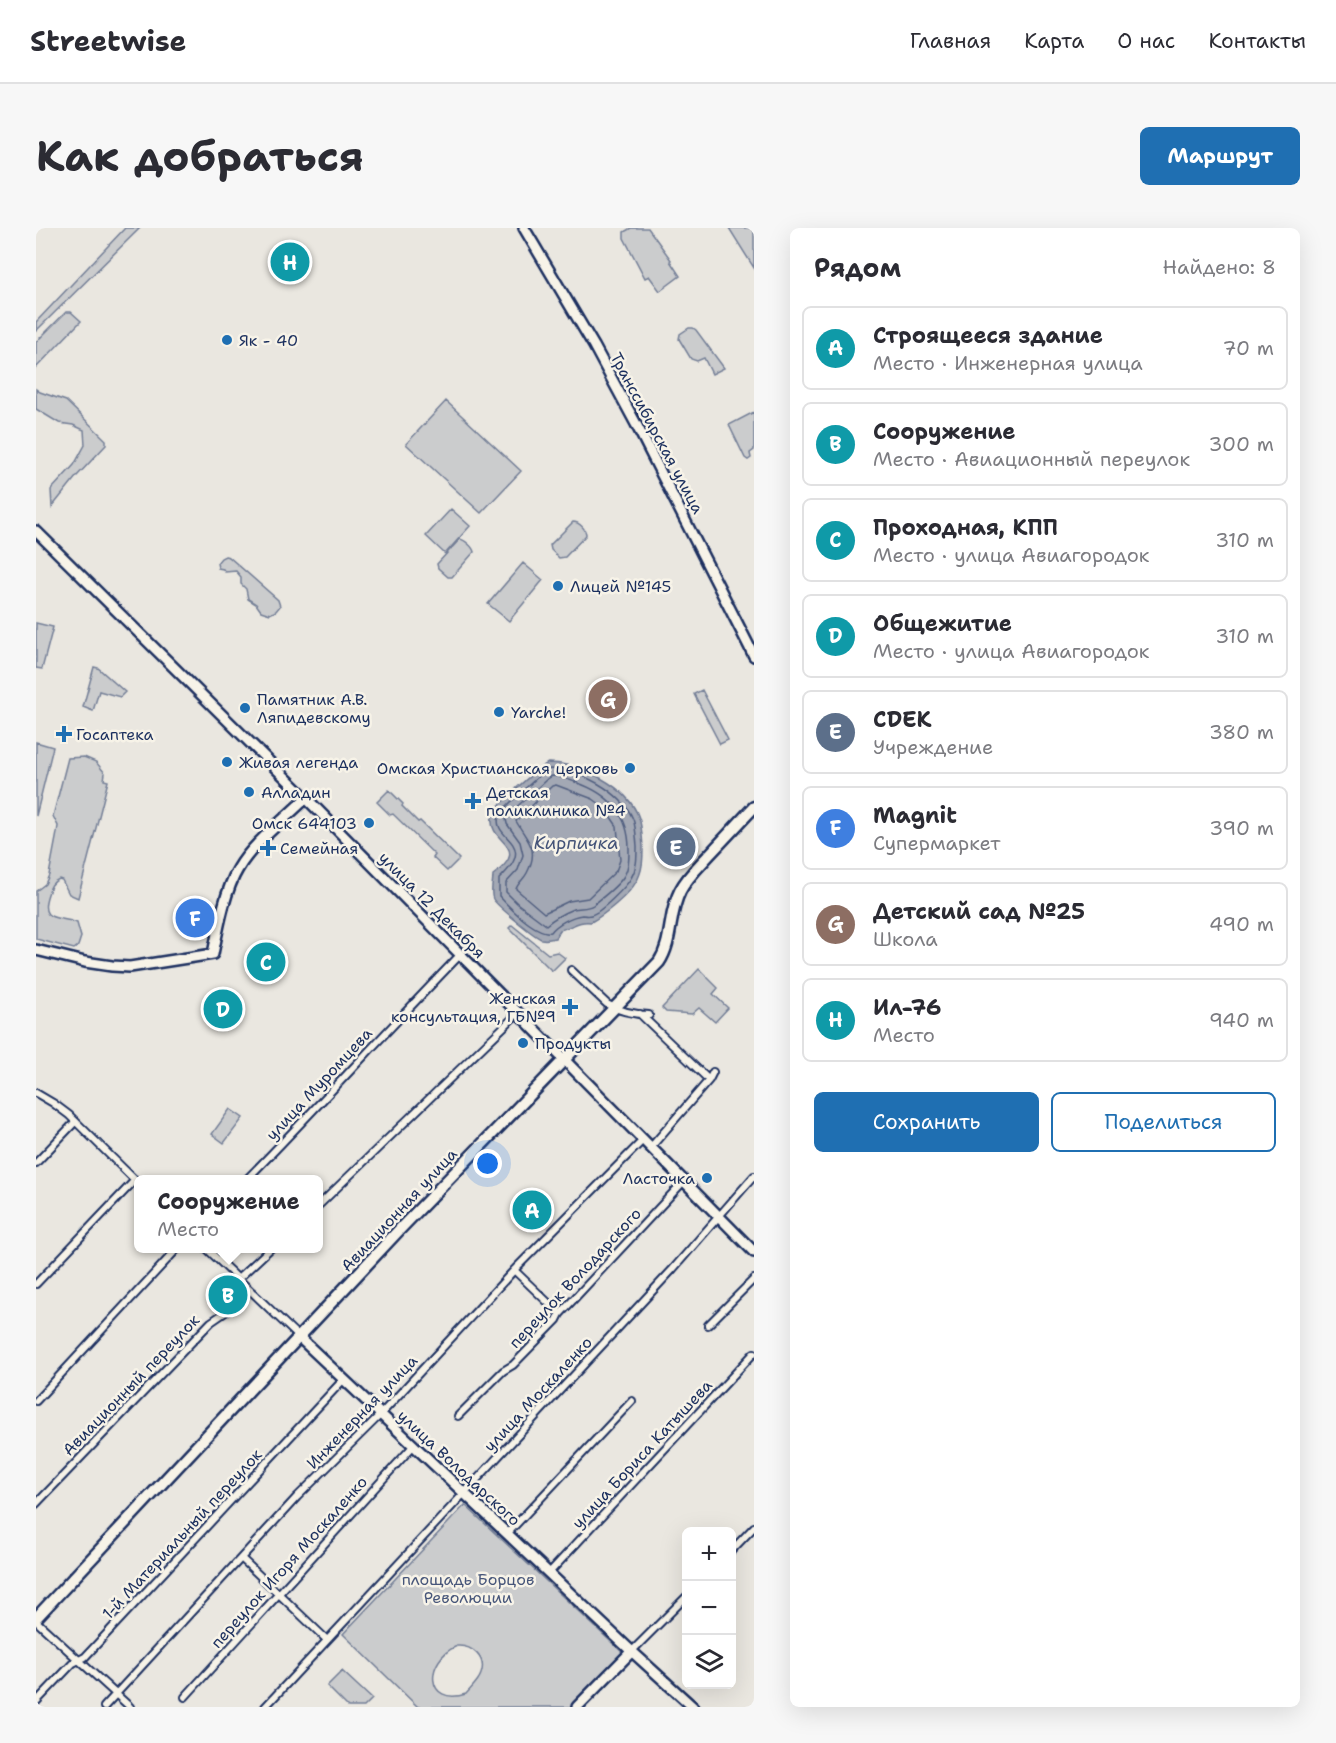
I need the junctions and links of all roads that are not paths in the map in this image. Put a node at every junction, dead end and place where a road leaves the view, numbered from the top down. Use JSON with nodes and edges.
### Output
{"nodes":[{"id":1,"x":525,"y":228,"type":"edge"},
{"id":2,"x":36,"y":531,"type":"edge"},
{"id":3,"x":754,"y":656,"type":"edge"},
{"id":4,"x":306,"y":798,"type":"junction"},
{"id":5,"x":754,"y":807,"type":"edge"},
{"id":6,"x":36,"y":950,"type":"edge"},
{"id":7,"x":460,"y":954,"type":"junction"},
{"id":8,"x":571,"y":970,"type":"dead end"},
{"id":9,"x":614,"y":1008,"type":"junction"},
{"id":10,"x":518,"y":1013,"type":"junction"},
{"id":11,"x":640,"y":1014,"type":"junction"},
{"id":12,"x":649,"y":1015,"type":"dead end"},
{"id":13,"x":564,"y":1060,"type":"junction"},
{"id":14,"x":713,"y":1072,"type":"dead end"},
{"id":15,"x":709,"y":1080,"type":"junction"},
{"id":16,"x":36,"y":1093,"type":"edge"},
{"id":17,"x":75,"y":1122,"type":"junction"},
{"id":18,"x":644,"y":1139,"type":"junction"},
{"id":19,"x":651,"y":1147,"type":"junction"},
{"id":20,"x":36,"y":1163,"type":"edge"},
{"id":21,"x":250,"y":1175,"type":"edge"},
{"id":22,"x":754,"y":1176,"type":"edge"},
{"id":23,"x":134,"y":1179,"type":"edge"},
{"id":24,"x":684,"y":1181,"type":"junction"},
{"id":25,"x":134,"y":1183,"type":"edge"},
{"id":26,"x":323,"y":1201,"type":"edge"},
{"id":27,"x":719,"y":1216,"type":"junction"},
{"id":28,"x":754,"y":1252,"type":"edge"},
{"id":29,"x":173,"y":1253,"type":"edge"},
{"id":30,"x":211,"y":1253,"type":"edge"},
{"id":31,"x":266,"y":1253,"type":"edge"},
{"id":32,"x":514,"y":1270,"type":"junction"},
{"id":33,"x":238,"y":1279,"type":"junction"},
{"id":34,"x":754,"y":1279,"type":"edge"},
{"id":35,"x":36,"y":1284,"type":"edge"},
{"id":36,"x":248,"y":1289,"type":"junction"},
{"id":37,"x":560,"y":1314,"type":"junction"},
{"id":38,"x":708,"y":1325,"type":"dead end"},
{"id":39,"x":300,"y":1338,"type":"junction"},
{"id":40,"x":754,"y":1353,"type":"edge"},
{"id":41,"x":344,"y":1379,"type":"junction"},
{"id":42,"x":36,"y":1401,"type":"edge"},
{"id":43,"x":632,"y":1401,"type":"dead end"},
{"id":44,"x":381,"y":1414,"type":"junction"},
{"id":45,"x":458,"y":1416,"type":"dead end"},
{"id":46,"x":414,"y":1445,"type":"junction"},
{"id":47,"x":464,"y":1492,"type":"junction"},
{"id":48,"x":36,"y":1504,"type":"edge"},
{"id":49,"x":754,"y":1527,"type":"edge"},
{"id":50,"x":507,"y":1534,"type":"junction"},
{"id":51,"x":736,"y":1546,"type":"edge"},
{"id":52,"x":241,"y":1558,"type":"junction"},
{"id":53,"x":549,"y":1573,"type":"junction"},
{"id":54,"x":278,"y":1594,"type":"junction"},
{"id":55,"x":682,"y":1601,"type":"edge"},
{"id":56,"x":36,"y":1620,"type":"edge"},
{"id":57,"x":326,"y":1639,"type":"junction"},
{"id":58,"x":632,"y":1651,"type":"junction"},
{"id":59,"x":79,"y":1661,"type":"junction"},
{"id":60,"x":116,"y":1694,"type":"junction"},
{"id":61,"x":185,"y":1697,"type":"dead end"},
{"id":62,"x":36,"y":1702,"type":"edge"},
{"id":63,"x":104,"y":1707,"type":"edge"},
{"id":64,"x":130,"y":1707,"type":"edge"},
{"id":65,"x":264,"y":1707,"type":"edge"},
{"id":66,"x":578,"y":1707,"type":"edge"},
{"id":67,"x":693,"y":1707,"type":"edge"}],
"edges":[{"from":1,"to":3,"type":"main road","name":"Транссибирская улица"},
{"from":2,"to":4,"type":"main road","name":"улица 12 Декабря"},
{"from":4,"to":6,"type":"main road"},
{"from":4,"to":7,"type":"main road","name":"улица 12 Декабря"},
{"from":5,"to":9,"type":"main road","name":"Авиационная улица"},
{"from":7,"to":10,"type":"main road","name":"улица 12 Декабря"},
{"from":7,"to":21,"type":"street","name":"улица Муромцева"},
{"from":8,"to":9,"type":"street"},
{"from":9,"to":11,"type":"street"},
{"from":9,"to":13,"type":"main road","name":"Авиационная улица"},
{"from":10,"to":13,"type":"main road","name":"улица 12 Декабря"},
{"from":10,"to":26,"type":"street"},
{"from":11,"to":12,"type":"street"},
{"from":11,"to":15,"type":"street"},
{"from":13,"to":18,"type":"main road","name":"улица 12 Декабря"},
{"from":13,"to":39,"type":"main road","name":"Авиационная улица"},
{"from":14,"to":15,"type":"street"},
{"from":15,"to":19,"type":"street"},
{"from":16,"to":17,"type":"street"},
{"from":17,"to":20,"type":"street"},
{"from":17,"to":23,"type":"street"},
{"from":18,"to":19,"type":"main road","name":"улица 12 Декабря"},
{"from":18,"to":32,"type":"street","name":"Инженерная улица"},
{"from":19,"to":24,"type":"main road","name":"улица 12 Декабря"},
{"from":22,"to":27,"type":"street","name":"улица Москаленко"},
{"from":24,"to":27,"type":"main road","name":"улица 12 Декабря"},
{"from":24,"to":37,"type":"street","name":"переулок Володарского"},
{"from":25,"to":35,"type":"street"},
{"from":27,"to":28,"type":"main road","name":"улица 12 Декабря"},
{"from":27,"to":47,"type":"street","name":"улица Москаленко"},
{"from":29,"to":42,"type":"street"},
{"from":30,"to":33,"type":"street","name":"улица Володарского"},
{"from":31,"to":33,"type":"street"},
{"from":32,"to":37,"type":"street"},
{"from":32,"to":44,"type":"street","name":"Инженерная улица"},
{"from":33,"to":36,"type":"street","name":"улица Володарского"},
{"from":34,"to":38,"type":"street"},
{"from":36,"to":39,"type":"street","name":"улица Володарского"},
{"from":36,"to":48,"type":"street","name":"Авиационный переулок"},
{"from":37,"to":45,"type":"street","name":"переулок Володарского"},
{"from":39,"to":41,"type":"main road","name":"улица Володарского"},
{"from":39,"to":56,"type":"main road","name":"Авиационная улица"},
{"from":40,"to":53,"type":"street","name":"улица Бориса Катышева"},
{"from":41,"to":44,"type":"main road","name":"улица Володарского"},
{"from":41,"to":59,"type":"street","name":"1-й Материальный переулок"},
{"from":43,"to":50,"type":"street"},
{"from":44,"to":46,"type":"main road","name":"улица Володарского"},
{"from":44,"to":52,"type":"street","name":"Инженерная улица"},
{"from":46,"to":47,"type":"main road","name":"улица Володарского"},
{"from":46,"to":54,"type":"street","name":"переулок Игоря Москаленко"},
{"from":47,"to":50,"type":"main road","name":"улица Володарского"},
{"from":47,"to":57,"type":"street","name":"улица Москаленко"},
{"from":49,"to":51,"type":"street"},
{"from":50,"to":53,"type":"main road","name":"улица Володарского"},
{"from":52,"to":54,"type":"street"},
{"from":52,"to":60,"type":"street","name":"Инженерная улица"},
{"from":53,"to":58,"type":"main road","name":"улица Володарского"},
{"from":54,"to":57,"type":"street"},
{"from":54,"to":61,"type":"street","name":"переулок Игоря Москаленко"},
{"from":55,"to":58,"type":"street"},
{"from":56,"to":59,"type":"street"},
{"from":57,"to":65,"type":"street","name":"улица Москаленко"},
{"from":58,"to":66,"type":"main road"},
{"from":58,"to":67,"type":"main road","name":"улица Володарского"},
{"from":59,"to":60,"type":"street"},
{"from":59,"to":62,"type":"street","name":"1-й Материальный переулок"},
{"from":60,"to":63,"type":"street","name":"Инженерная улица"},
{"from":60,"to":64,"type":"street"}]}
